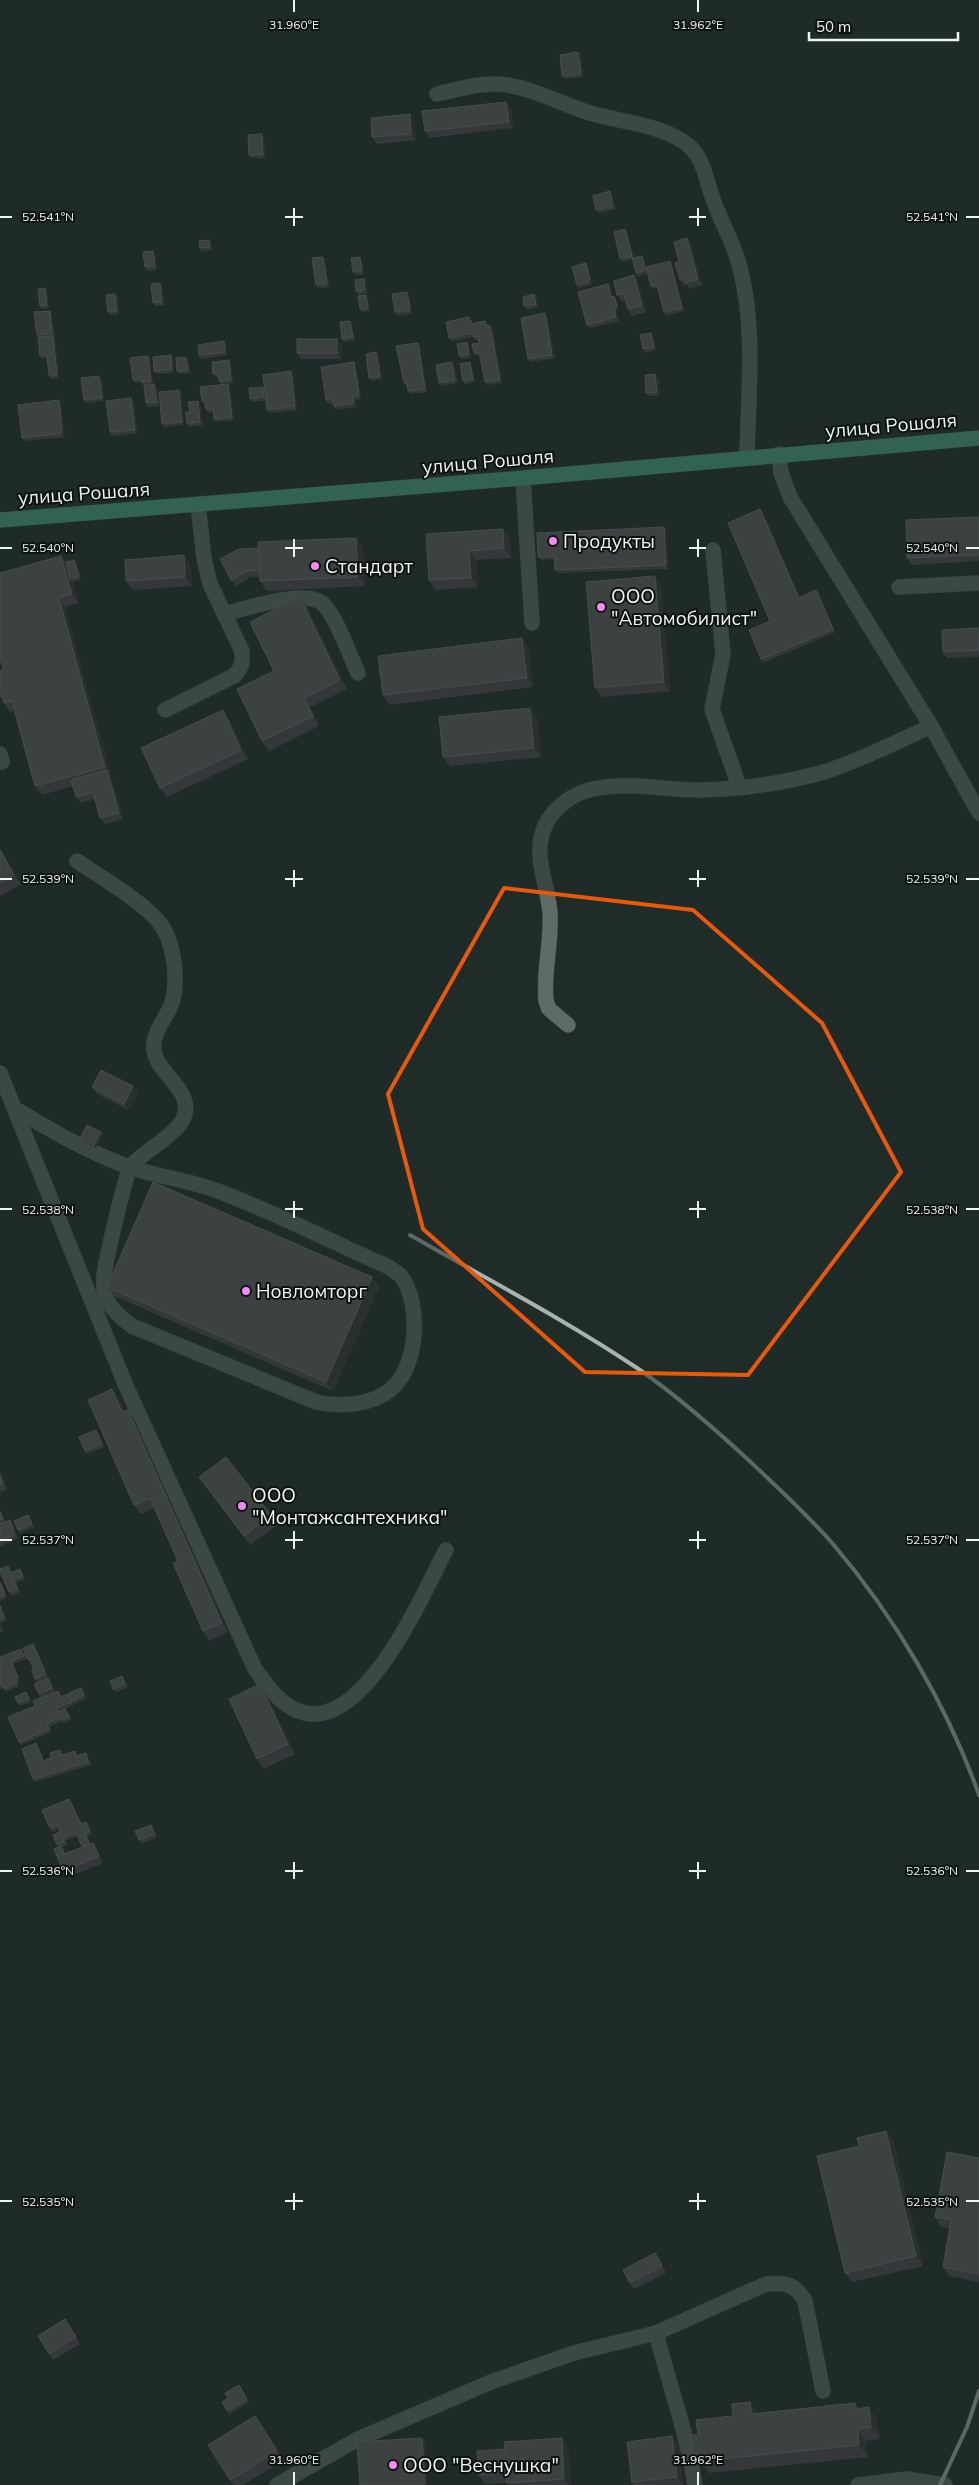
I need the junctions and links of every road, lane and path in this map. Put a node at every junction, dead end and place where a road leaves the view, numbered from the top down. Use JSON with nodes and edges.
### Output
{"nodes":[{"id":1,"x":437,"y":94,"type":"dead end"},
{"id":2,"x":979,"y":438,"type":"edge"},
{"id":3,"x":779,"y":454,"type":"junction"},
{"id":4,"x":746,"y":457,"type":"junction"},
{"id":5,"x":523,"y":478,"type":"junction"},
{"id":6,"x":198,"y":504,"type":"junction"},
{"id":7,"x":0,"y":520,"type":"edge"},
{"id":8,"x":713,"y":550,"type":"dead end"},
{"id":9,"x":979,"y":583,"type":"edge"},
{"id":10,"x":899,"y":587,"type":"dead end"},
{"id":11,"x":224,"y":614,"type":"junction"},
{"id":12,"x":532,"y":623,"type":"dead end"},
{"id":13,"x":358,"y":674,"type":"dead end"},
{"id":14,"x":164,"y":710,"type":"dead end"},
{"id":15,"x":931,"y":726,"type":"junction"},
{"id":16,"x":740,"y":786,"type":"junction"},
{"id":17,"x":979,"y":813,"type":"edge"},
{"id":18,"x":77,"y":861,"type":"dead end"},
{"id":19,"x":568,"y":1025,"type":"dead end"},
{"id":20,"x":0,"y":1074,"type":"edge"},
{"id":21,"x":14,"y":1108,"type":"junction"},
{"id":22,"x":130,"y":1167,"type":"junction"},
{"id":23,"x":446,"y":1550,"type":"dead end"},
{"id":24,"x":656,"y":2333,"type":"junction"},
{"id":25,"x":823,"y":2391,"type":"dead end"},
{"id":26,"x":277,"y":2485,"type":"edge"},
{"id":27,"x":694,"y":2485,"type":"edge"},
{"id":28,"x":858,"y":2485,"type":"edge"},
{"id":29,"x":945,"y":2485,"type":"edge"}],
"edges":[{"from":1,"to":4,"type":"street"},
{"from":2,"to":3,"type":"main road","name":"улица Рошаля"},
{"from":3,"to":4,"type":"main road","name":"улица Рошаля"},
{"from":3,"to":15,"type":"street"},
{"from":4,"to":5,"type":"main road","name":"улица Рошаля"},
{"from":5,"to":6,"type":"main road","name":"улица Рошаля"},
{"from":5,"to":12,"type":"street"},
{"from":6,"to":7,"type":"main road","name":"улица Рошаля"},
{"from":6,"to":11,"type":"street"},
{"from":8,"to":16,"type":"street"},
{"from":9,"to":10,"type":"street"},
{"from":11,"to":13,"type":"street"},
{"from":11,"to":14,"type":"street"},
{"from":15,"to":16,"type":"street"},
{"from":15,"to":17,"type":"street"},
{"from":16,"to":19,"type":"street"},
{"from":18,"to":22,"type":"street"},
{"from":20,"to":21,"type":"street"},
{"from":21,"to":22,"type":"street"},
{"from":21,"to":23,"type":"street"},
{"from":22,"to":22,"type":"street"},
{"from":24,"to":25,"type":"street"},
{"from":24,"to":26,"type":"street"},
{"from":24,"to":27,"type":"street"},
{"from":28,"to":29,"type":"street"}]}
